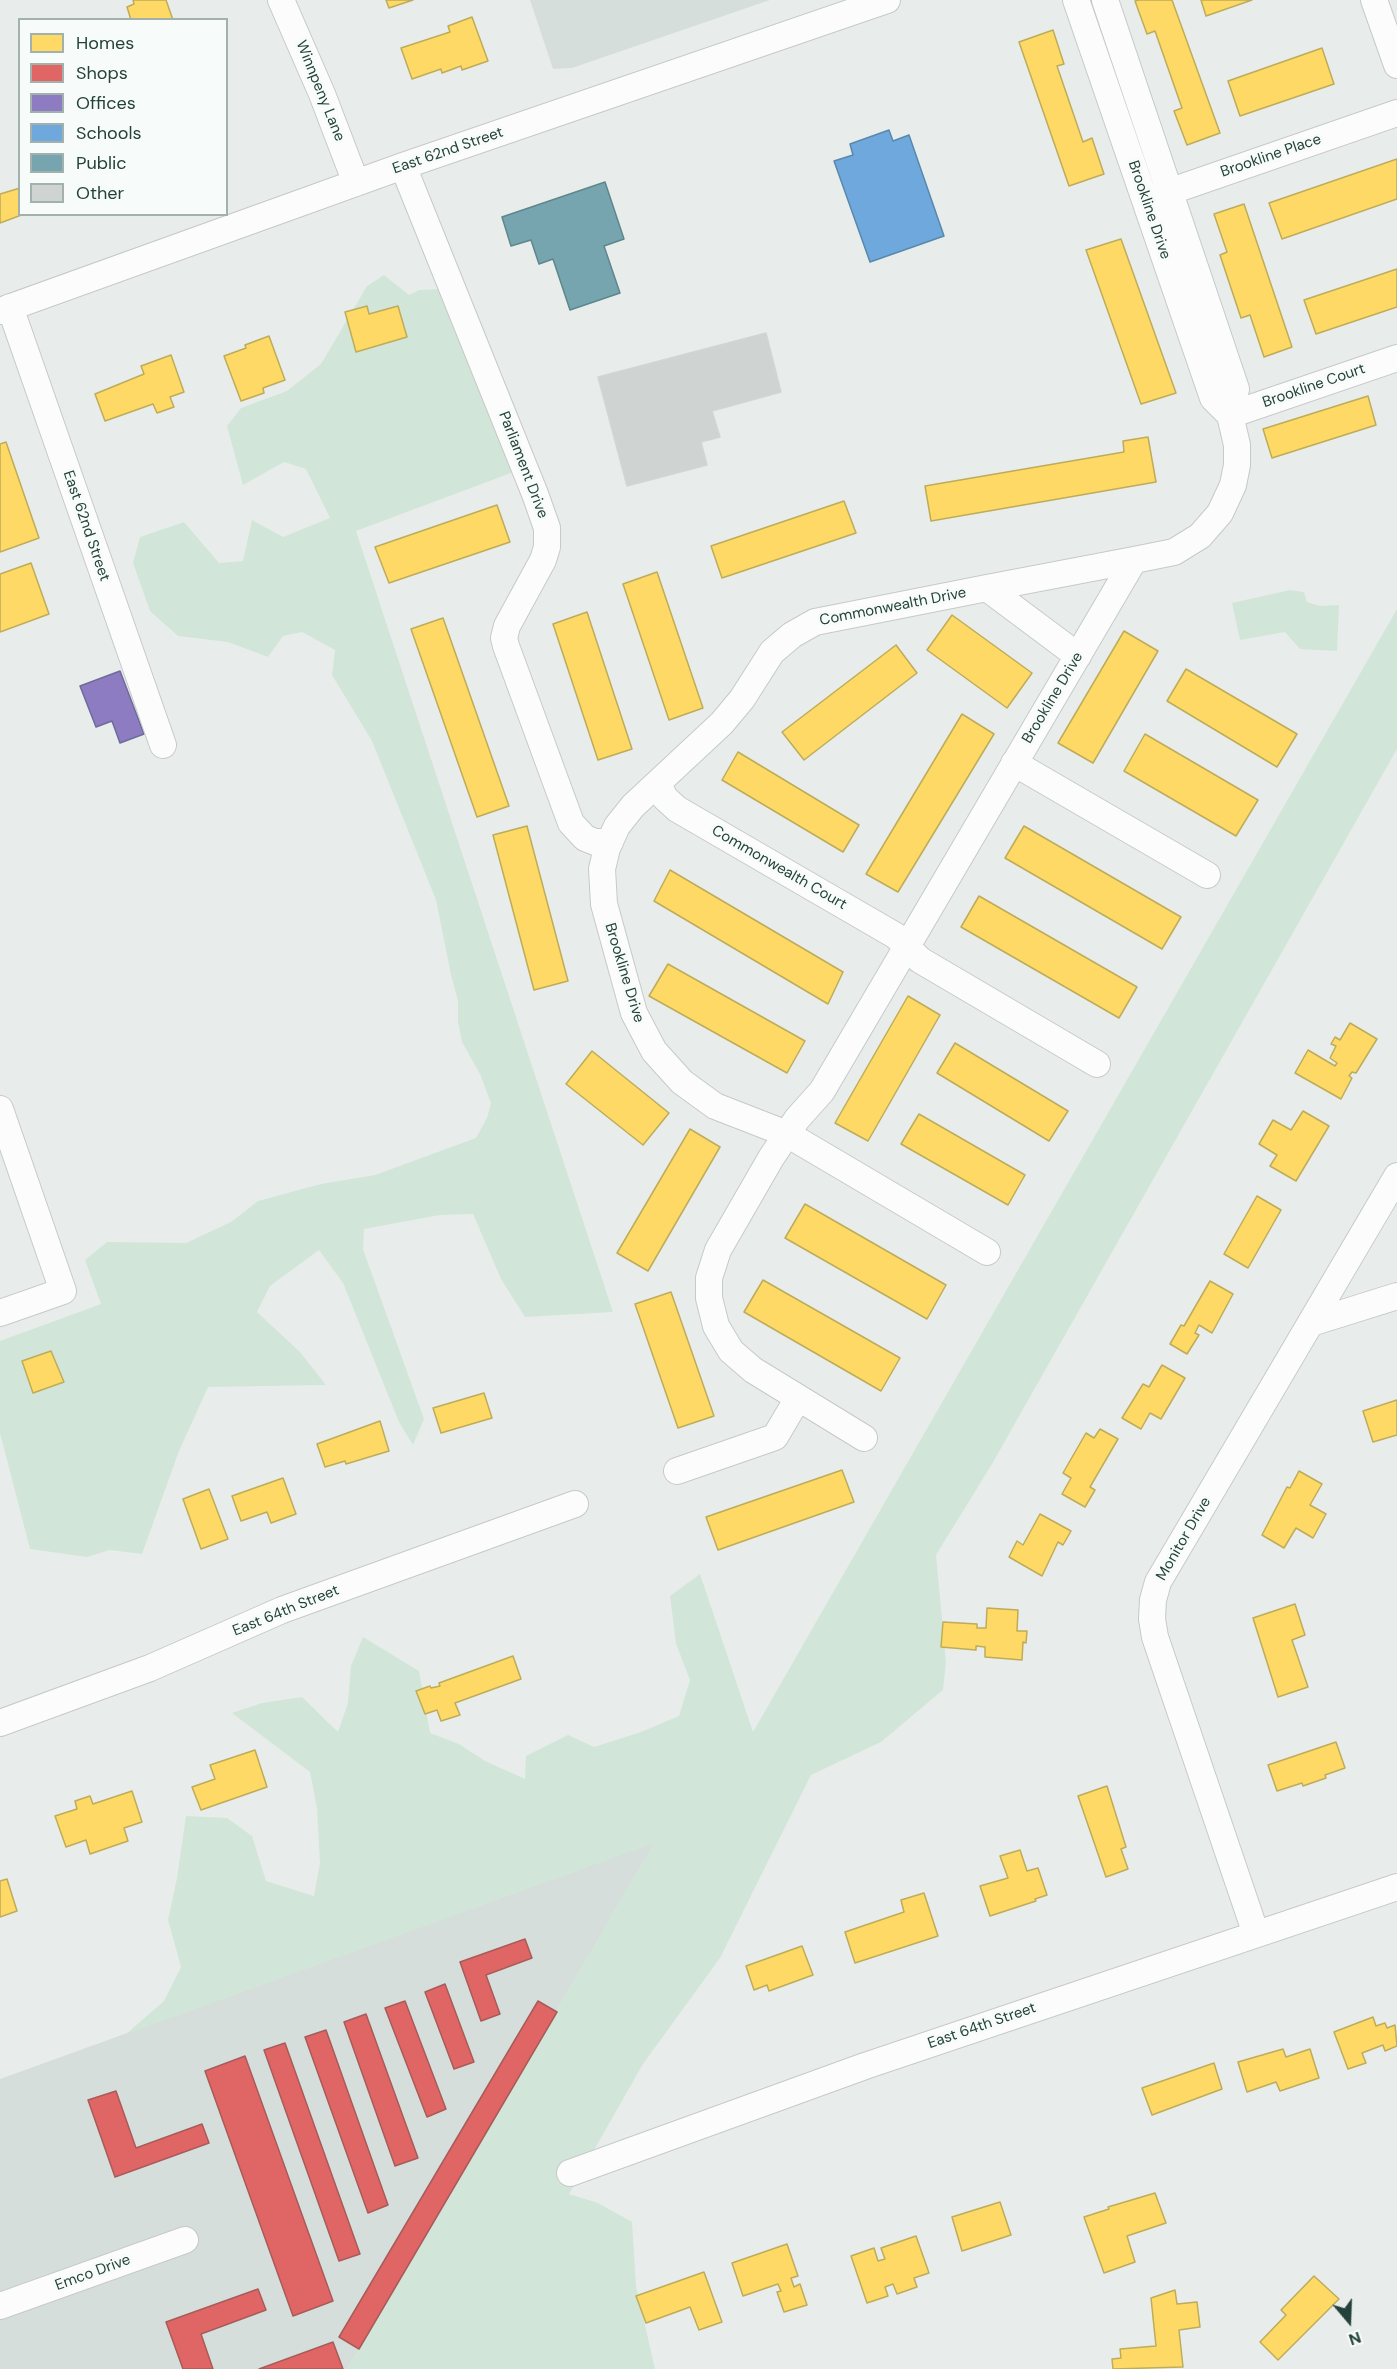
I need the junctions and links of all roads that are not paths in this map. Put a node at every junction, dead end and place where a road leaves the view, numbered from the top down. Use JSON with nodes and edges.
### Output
{"nodes":[{"id":1,"x":281,"y":0,"type":"edge"},
{"id":2,"x":887,"y":0,"type":"edge"},
{"id":3,"x":1076,"y":0,"type":"edge"},
{"id":4,"x":1105,"y":0,"type":"edge"},
{"id":5,"x":1374,"y":0,"type":"edge"},
{"id":6,"x":1397,"y":65,"type":"edge"},
{"id":7,"x":1397,"y":113,"type":"edge"},
{"id":8,"x":403,"y":166,"type":"junction"},
{"id":9,"x":356,"y":183,"type":"junction"},
{"id":10,"x":1170,"y":192,"type":"junction"},
{"id":11,"x":1145,"y":200,"type":"junction"},
{"id":12,"x":5,"y":309,"type":"edge"},
{"id":13,"x":1397,"y":358,"type":"edge"},
{"id":14,"x":1230,"y":415,"type":"junction"},
{"id":15,"x":1134,"y":560,"type":"junction"},
{"id":16,"x":987,"y":588,"type":"junction"},
{"id":17,"x":1078,"y":656,"type":"junction"},
{"id":18,"x":163,"y":745,"type":"dead end"},
{"id":19,"x":1014,"y":763,"type":"junction"},
{"id":20,"x":658,"y":784,"type":"junction"},
{"id":21,"x":610,"y":842,"type":"junction"},
{"id":22,"x":1207,"y":875,"type":"dead end"},
{"id":23,"x":906,"y":947,"type":"junction"},
{"id":24,"x":1097,"y":1064,"type":"dead end"},
{"id":25,"x":0,"y":1109,"type":"edge"},
{"id":26,"x":787,"y":1134,"type":"junction"},
{"id":27,"x":1397,"y":1176,"type":"edge"},
{"id":28,"x":987,"y":1252,"type":"dead end"},
{"id":29,"x":1397,"y":1296,"type":"edge"},
{"id":30,"x":0,"y":1313,"type":"edge"},
{"id":31,"x":1311,"y":1323,"type":"junction"},
{"id":32,"x":798,"y":1398,"type":"junction"},
{"id":33,"x":864,"y":1437,"type":"dead end"},
{"id":34,"x":677,"y":1471,"type":"dead end"},
{"id":35,"x":574,"y":1504,"type":"dead end"},
{"id":36,"x":0,"y":1723,"type":"edge"},
{"id":37,"x":1397,"y":1887,"type":"edge"},
{"id":38,"x":1256,"y":1934,"type":"junction"},
{"id":39,"x":570,"y":2173,"type":"dead end"},
{"id":40,"x":185,"y":2240,"type":"dead end"},
{"id":41,"x":0,"y":2306,"type":"edge"}],
"edges":[{"from":1,"to":9,"type":"street","name":"Winnpeny Lane"},
{"from":2,"to":8,"type":"street","name":"East 62nd Street"},
{"from":3,"to":11,"type":"street","name":"Brookline Drive"},
{"from":4,"to":10,"type":"street","name":"Brookline Drive"},
{"from":5,"to":6,"type":"street"},
{"from":7,"to":10,"type":"street","name":"Brookline Place"},
{"from":8,"to":9,"type":"street","name":"East 62nd Street"},
{"from":8,"to":21,"type":"street","name":"Parliament Drive"},
{"from":9,"to":12,"type":"street","name":"East 62nd Street"},
{"from":10,"to":11,"type":"street","name":"Brookline Place"},
{"from":10,"to":14,"type":"street","name":"Brookline Drive"},
{"from":11,"to":14,"type":"street","name":"Brookline Drive"},
{"from":12,"to":18,"type":"street","name":"East 62nd Street"},
{"from":13,"to":14,"type":"street","name":"Brookline Court"},
{"from":14,"to":15,"type":"street","name":"Brookline Drive"},
{"from":15,"to":16,"type":"street","name":"Commonwealth Drive"},
{"from":15,"to":17,"type":"street","name":"Brookline Drive"},
{"from":16,"to":17,"type":"street","name":"Commonwealth Drive"},
{"from":16,"to":20,"type":"street","name":"Commonwealth Drive"},
{"from":17,"to":19,"type":"street","name":"Brookline Drive"},
{"from":19,"to":22,"type":"street"},
{"from":19,"to":23,"type":"street","name":"Brookline Drive"},
{"from":20,"to":21,"type":"street","name":"Commonwealth Drive"},
{"from":20,"to":23,"type":"street","name":"Commonwealth Court"},
{"from":21,"to":26,"type":"street","name":"Brookline Drive"},
{"from":23,"to":24,"type":"street"},
{"from":23,"to":26,"type":"street","name":"Brookline Drive"},
{"from":25,"to":30,"type":"street"},
{"from":26,"to":28,"type":"street"},
{"from":26,"to":32,"type":"street","name":"Brookline Drive"},
{"from":27,"to":31,"type":"street","name":"Monitor Drive"},
{"from":29,"to":31,"type":"street"},
{"from":31,"to":38,"type":"street","name":"Monitor Drive"},
{"from":32,"to":33,"type":"street","name":"Brookline Drive"},
{"from":32,"to":34,"type":"street"},
{"from":35,"to":36,"type":"street","name":"East 64th Street"},
{"from":37,"to":38,"type":"street","name":"East 64th Street"},
{"from":38,"to":39,"type":"street","name":"East 64th Street"},
{"from":40,"to":41,"type":"street","name":"Emco Drive"}]}
